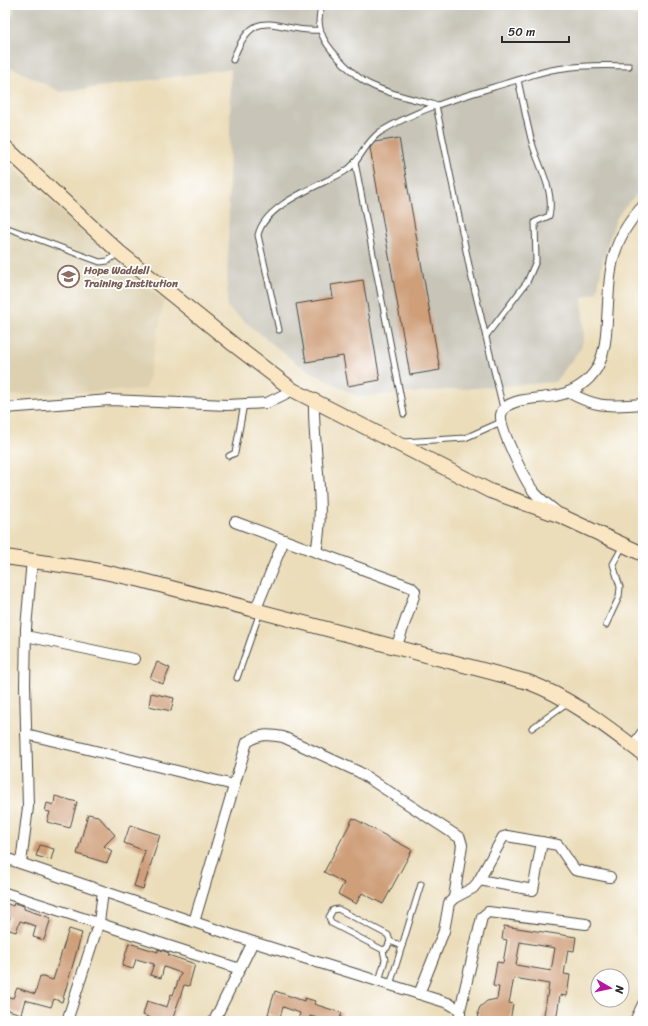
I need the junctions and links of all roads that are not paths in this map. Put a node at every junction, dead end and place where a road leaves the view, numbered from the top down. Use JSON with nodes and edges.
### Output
{"nodes":[{"id":1,"x":322,"y":5,"type":"edge"},
{"id":2,"x":320,"y":30,"type":"junction"},
{"id":3,"x":233,"y":60,"type":"dead end"},
{"id":4,"x":630,"y":66,"type":"dead end"},
{"id":5,"x":518,"y":80,"type":"junction"},
{"id":6,"x":436,"y":105,"type":"junction"},
{"id":7,"x":5,"y":147,"type":"edge"},
{"id":8,"x":355,"y":162,"type":"junction"},
{"id":9,"x":643,"y":206,"type":"edge"},
{"id":10,"x":5,"y":227,"type":"edge"},
{"id":11,"x":119,"y":252,"type":"junction"},
{"id":12,"x":279,"y":330,"type":"dead end"},
{"id":13,"x":486,"y":336,"type":"junction"},
{"id":14,"x":293,"y":390,"type":"junction"},
{"id":15,"x":568,"y":392,"type":"junction"},
{"id":16,"x":314,"y":402,"type":"junction"},
{"id":17,"x":244,"y":404,"type":"junction"},
{"id":18,"x":643,"y":404,"type":"edge"},
{"id":19,"x":5,"y":408,"type":"edge"},
{"id":20,"x":503,"y":408,"type":"junction"},
{"id":21,"x":404,"y":414,"type":"dead end"},
{"id":22,"x":501,"y":422,"type":"junction"},
{"id":23,"x":396,"y":442,"type":"junction"},
{"id":24,"x":229,"y":456,"type":"dead end"},
{"id":25,"x":561,"y":516,"type":"junction"},
{"id":26,"x":235,"y":522,"type":"dead end"},
{"id":27,"x":284,"y":540,"type":"junction"},
{"id":28,"x":623,"y":545,"type":"junction"},
{"id":29,"x":316,"y":552,"type":"junction"},
{"id":30,"x":643,"y":554,"type":"edge"},
{"id":31,"x":5,"y":557,"type":"edge"},
{"id":32,"x":32,"y":560,"type":"junction"},
{"id":33,"x":258,"y":611,"type":"junction"},
{"id":34,"x":606,"y":625,"type":"dead end"},
{"id":35,"x":26,"y":636,"type":"junction"},
{"id":36,"x":396,"y":648,"type":"junction"},
{"id":37,"x":134,"y":659,"type":"dead end"},
{"id":38,"x":237,"y":678,"type":"dead end"},
{"id":39,"x":569,"y":701,"type":"junction"},
{"id":40,"x":532,"y":728,"type":"dead end"},
{"id":41,"x":643,"y":732,"type":"edge"},
{"id":42,"x":26,"y":734,"type":"junction"},
{"id":43,"x":638,"y":750,"type":"edge"},
{"id":44,"x":234,"y":784,"type":"junction"},
{"id":45,"x":542,"y":842,"type":"junction"},
{"id":46,"x":5,"y":858,"type":"edge"},
{"id":47,"x":21,"y":863,"type":"junction"},
{"id":48,"x":610,"y":877,"type":"dead end"},
{"id":49,"x":479,"y":880,"type":"junction"},
{"id":50,"x":421,"y":884,"type":"dead end"},
{"id":51,"x":103,"y":892,"type":"junction"},
{"id":52,"x":5,"y":893,"type":"edge"},
{"id":53,"x":454,"y":898,"type":"junction"},
{"id":54,"x":98,"y":922,"type":"junction"},
{"id":55,"x":194,"y":922,"type":"junction"},
{"id":56,"x":586,"y":924,"type":"dead end"},
{"id":57,"x":390,"y":941,"type":"junction"},
{"id":58,"x":253,"y":942,"type":"junction"},
{"id":59,"x":402,"y":946,"type":"junction"},
{"id":60,"x":383,"y":950,"type":"junction"},
{"id":61,"x":240,"y":969,"type":"junction"},
{"id":62,"x":379,"y":981,"type":"junction"},
{"id":63,"x":390,"y":985,"type":"junction"},
{"id":64,"x":419,"y":994,"type":"junction"},
{"id":65,"x":643,"y":1004,"type":"edge"},
{"id":66,"x":460,"y":1010,"type":"junction"},
{"id":67,"x":67,"y":1021,"type":"edge"},
{"id":68,"x":214,"y":1021,"type":"edge"},
{"id":69,"x":460,"y":1021,"type":"edge"},
{"id":70,"x":635,"y":1021,"type":"edge"}],
"edges":[{"from":1,"to":2,"type":"lane"},
{"from":2,"to":3,"type":"lane"},
{"from":2,"to":6,"type":"lane"},
{"from":4,"to":5,"type":"lane"},
{"from":5,"to":6,"type":"lane"},
{"from":5,"to":13,"type":"lane"},
{"from":6,"to":8,"type":"lane"},
{"from":6,"to":13,"type":"lane"},
{"from":7,"to":11,"type":"street"},
{"from":8,"to":12,"type":"lane"},
{"from":8,"to":21,"type":"lane"},
{"from":9,"to":15,"type":"street"},
{"from":10,"to":11,"type":"lane"},
{"from":11,"to":14,"type":"street"},
{"from":13,"to":20,"type":"lane"},
{"from":14,"to":16,"type":"street"},
{"from":14,"to":17,"type":"street"},
{"from":15,"to":18,"type":"street"},
{"from":15,"to":20,"type":"street"},
{"from":16,"to":23,"type":"street"},
{"from":16,"to":29,"type":"street"},
{"from":17,"to":19,"type":"street"},
{"from":17,"to":24,"type":"lane"},
{"from":20,"to":22,"type":"street"},
{"from":22,"to":23,"type":"lane"},
{"from":22,"to":25,"type":"street"},
{"from":23,"to":25,"type":"street"},
{"from":25,"to":28,"type":"street"},
{"from":26,"to":27,"type":"street"},
{"from":27,"to":29,"type":"street"},
{"from":27,"to":33,"type":"street"},
{"from":28,"to":30,"type":"street"},
{"from":28,"to":34,"type":"lane"},
{"from":29,"to":36,"type":"street"},
{"from":31,"to":32,"type":"street"},
{"from":32,"to":33,"type":"street"},
{"from":32,"to":35,"type":"street"},
{"from":33,"to":36,"type":"street"},
{"from":33,"to":38,"type":"lane"},
{"from":35,"to":37,"type":"street"},
{"from":35,"to":42,"type":"street"},
{"from":36,"to":39,"type":"street"},
{"from":39,"to":40,"type":"lane"},
{"from":39,"to":43,"type":"street"},
{"from":41,"to":43,"type":"street"},
{"from":42,"to":44,"type":"street"},
{"from":42,"to":47,"type":"street"},
{"from":44,"to":53,"type":"street"},
{"from":44,"to":55,"type":"street"},
{"from":45,"to":48,"type":"street"},
{"from":45,"to":49,"type":"street"},
{"from":45,"to":49,"type":"street"},
{"from":46,"to":47,"type":"street"},
{"from":47,"to":51,"type":"street"},
{"from":49,"to":53,"type":"street"},
{"from":50,"to":59,"type":"lane"},
{"from":51,"to":54,"type":"street"},
{"from":51,"to":55,"type":"street"},
{"from":52,"to":54,"type":"street"},
{"from":53,"to":64,"type":"street"},
{"from":54,"to":61,"type":"street"},
{"from":54,"to":67,"type":"street"},
{"from":55,"to":58,"type":"street"},
{"from":56,"to":66,"type":"street"},
{"from":57,"to":59,"type":"lane"},
{"from":57,"to":60,"type":"lane"},
{"from":57,"to":60,"type":"lane"},
{"from":58,"to":61,"type":"street"},
{"from":58,"to":62,"type":"street"},
{"from":59,"to":63,"type":"lane"},
{"from":60,"to":62,"type":"lane"},
{"from":61,"to":68,"type":"street"},
{"from":62,"to":63,"type":"street"},
{"from":63,"to":64,"type":"street"},
{"from":64,"to":66,"type":"street"},
{"from":65,"to":70,"type":"street"},
{"from":66,"to":69,"type":"street"}]}
